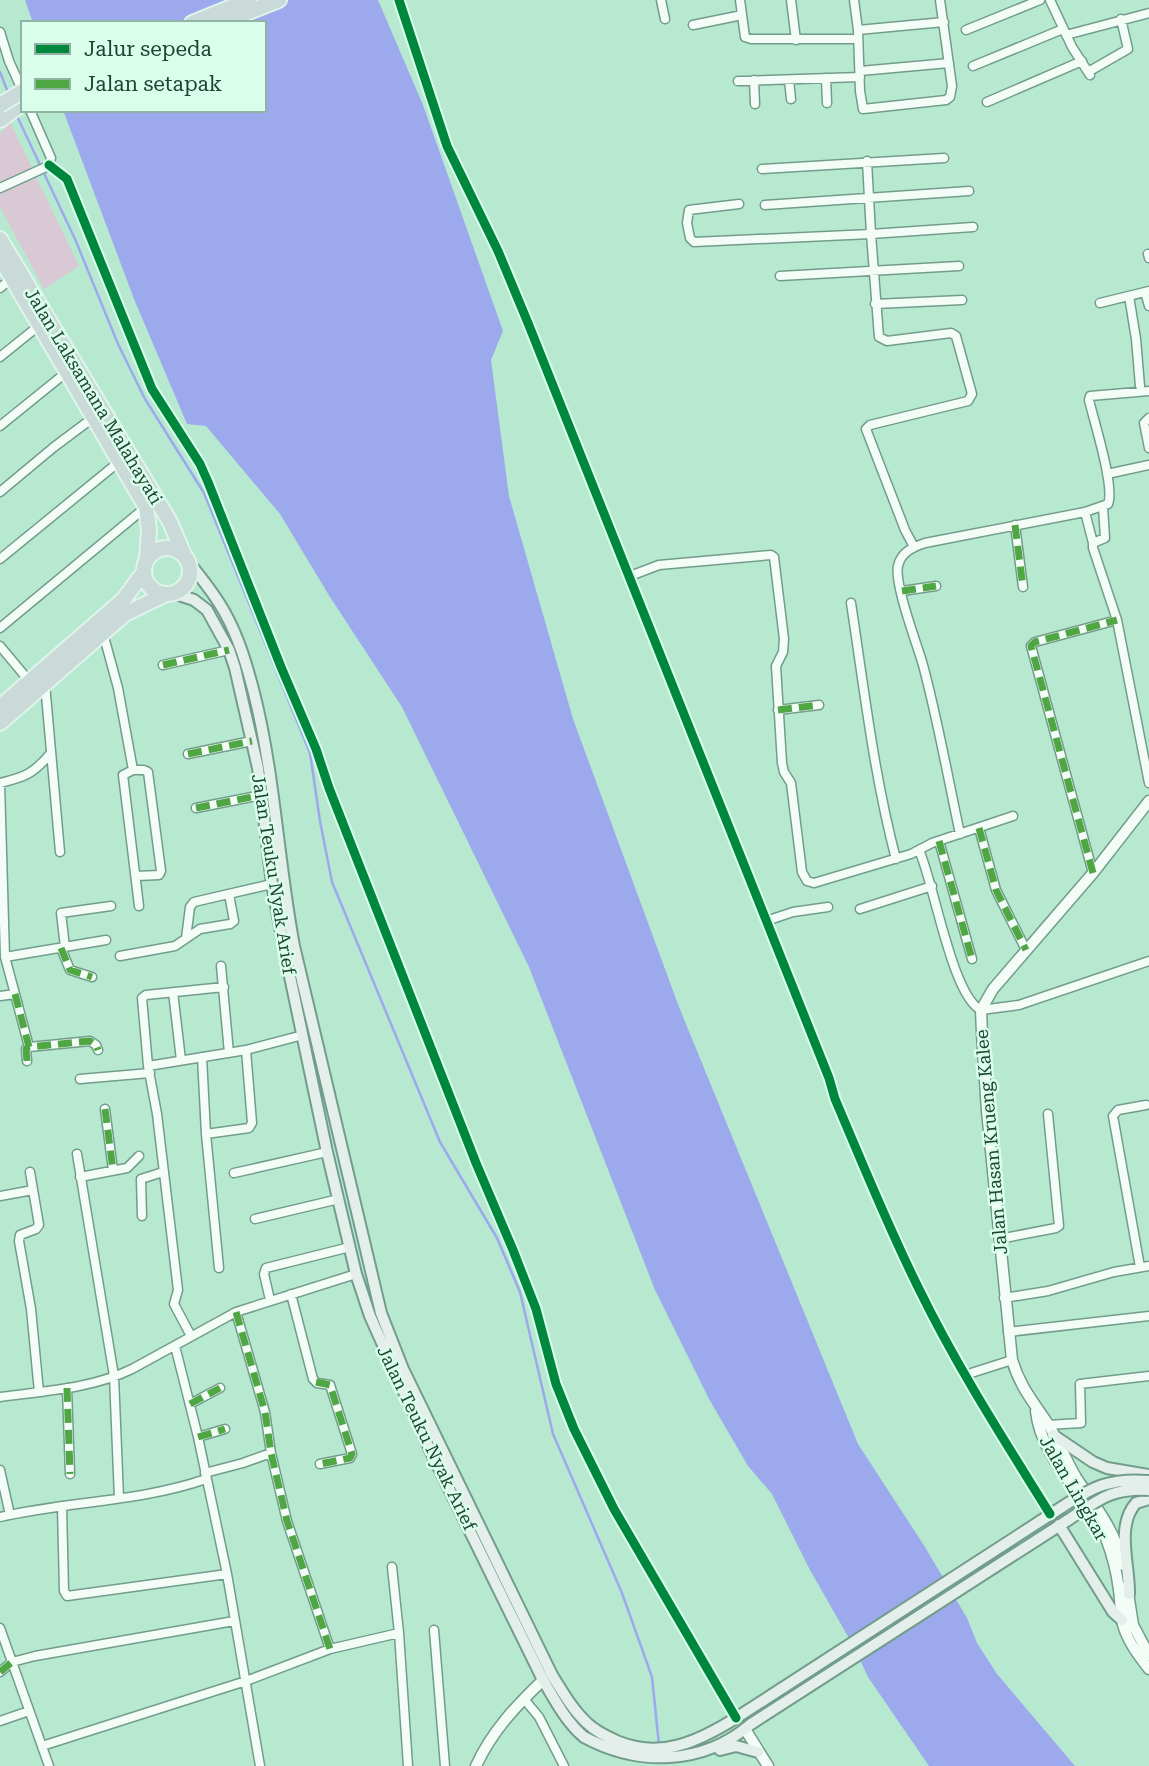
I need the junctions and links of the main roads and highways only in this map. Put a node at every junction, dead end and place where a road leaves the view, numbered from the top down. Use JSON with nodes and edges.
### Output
{"nodes":[{"id":1,"x":249,"y":0,"type":"edge"},
{"id":2,"x":279,"y":0,"type":"edge"},
{"id":3,"x":197,"y":21,"type":"edge"},
{"id":4,"x":226,"y":21,"type":"edge"},
{"id":5,"x":21,"y":93,"type":"edge"},
{"id":6,"x":21,"y":104,"type":"edge"},
{"id":7,"x":1,"y":114,"type":"edge"},
{"id":8,"x":0,"y":239,"type":"edge"},
{"id":9,"x":0,"y":258,"type":"edge"},
{"id":10,"x":44,"y":322,"type":"junction"},
{"id":11,"x":186,"y":558,"type":"junction"},
{"id":12,"x":145,"y":566,"type":"junction"},
{"id":13,"x":169,"y":594,"type":"junction"},
{"id":14,"x":0,"y":707,"type":"edge"},
{"id":15,"x":0,"y":723,"type":"edge"},
{"id":16,"x":289,"y":947,"type":"junction"},
{"id":17,"x":1050,"y":1430,"type":"road end"},
{"id":18,"x":1149,"y":1475,"type":"edge"},
{"id":19,"x":1149,"y":1481,"type":"edge"},
{"id":20,"x":1149,"y":1490,"type":"edge"},
{"id":21,"x":1149,"y":1499,"type":"edge"},
{"id":22,"x":470,"y":1518,"type":"junction"},
{"id":23,"x":1063,"y":1523,"type":"junction"},
{"id":24,"x":1129,"y":1594,"type":"road end"},
{"id":25,"x":1127,"y":1625,"type":"road end"},
{"id":26,"x":713,"y":1751,"type":"junction"},
{"id":27,"x":758,"y":1752,"type":"road end"}],
"edges":[{"from":1,"to":3,"type":"highway"},
{"from":2,"to":4,"type":"highway"},
{"from":5,"to":7,"type":"highway","bridge":true},
{"from":6,"to":7,"type":"highway"},
{"from":8,"to":10,"type":"highway","name":"Jalan Laksamana Malahayati"},
{"from":9,"to":10,"type":"highway","name":"Jalan Laksamana Malahayati"},
{"from":10,"to":11,"type":"highway","name":"Jalan Laksamana Malahayati"},
{"from":10,"to":12,"type":"highway","name":"Jalan Laksamana Malahayati"},
{"from":11,"to":12,"type":"highway"},
{"from":11,"to":13,"type":"highway"},
{"from":11,"to":16,"type":"main road","name":"Jalan Teuku Nyak Arief"},
{"from":12,"to":13,"type":"highway"},
{"from":12,"to":14,"type":"highway"},
{"from":13,"to":15,"type":"highway"},
{"from":13,"to":16,"type":"main road","name":"Jalan Teuku Nyak Arief"},
{"from":16,"to":22,"type":"main road","name":"Jalan Teuku Nyak Arief"},
{"from":16,"to":22,"type":"main road","name":"Jalan Teuku Nyak Arief"},
{"from":17,"to":18,"type":"main road"},
{"from":19,"to":22,"type":"main road","name":"Jalan Teuku Nyak Arief","bridge":true},
{"from":20,"to":23,"type":"main road","name":"Jalan Teuku Nyak Arief","bridge":true},
{"from":21,"to":24,"type":"main road"},
{"from":22,"to":26,"type":"main road","name":"Jalan Teuku Nyak Arief"},
{"from":23,"to":25,"type":"main road"},
{"from":23,"to":26,"type":"main road","name":"Jalan Teuku Nyak Arief"},
{"from":26,"to":27,"type":"main road"}]}
